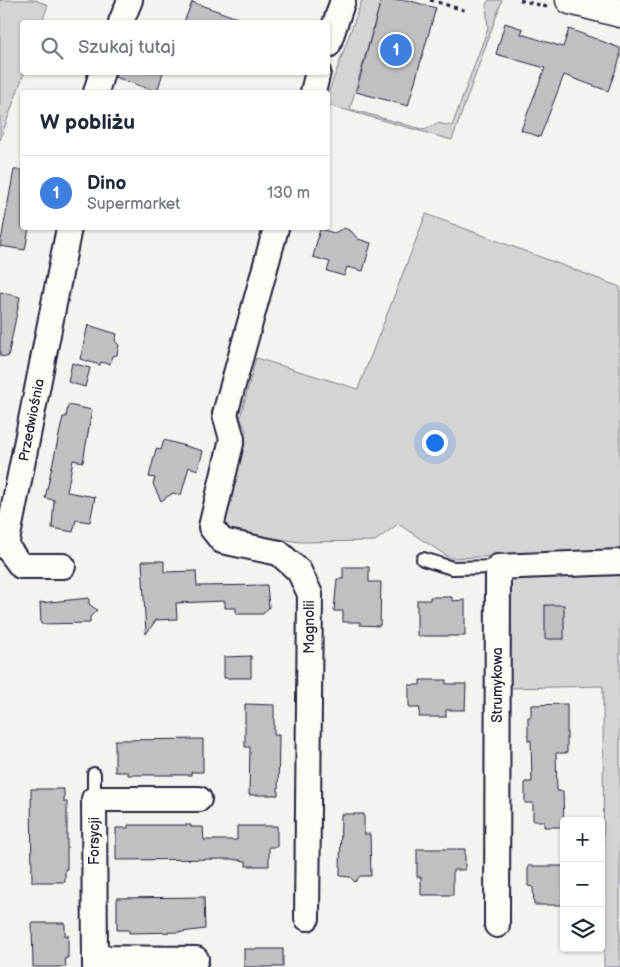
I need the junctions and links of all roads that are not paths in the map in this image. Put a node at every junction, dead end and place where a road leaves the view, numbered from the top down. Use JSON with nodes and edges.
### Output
{"nodes":[{"id":1,"x":130,"y":0,"type":"edge"},
{"id":2,"x":343,"y":0,"type":"edge"},
{"id":3,"x":570,"y":0,"type":"edge"},
{"id":4,"x":620,"y":13,"type":"edge"},
{"id":5,"x":122,"y":20,"type":"edge"},
{"id":6,"x":330,"y":39,"type":"edge"},
{"id":7,"x":101,"y":75,"type":"edge"},
{"id":8,"x":317,"y":75,"type":"edge"},
{"id":9,"x":97,"y":90,"type":"edge"},
{"id":10,"x":314,"y":90,"type":"edge"},
{"id":11,"x":69,"y":230,"type":"edge"},
{"id":12,"x":275,"y":230,"type":"edge"},
{"id":13,"x":423,"y":559,"type":"dead end"},
{"id":14,"x":620,"y":562,"type":"edge"},
{"id":15,"x":63,"y":566,"type":"dead end"},
{"id":16,"x":498,"y":567,"type":"junction"},
{"id":17,"x":94,"y":774,"type":"dead end"},
{"id":18,"x":94,"y":799,"type":"junction"},
{"id":19,"x":199,"y":799,"type":"dead end"},
{"id":20,"x":307,"y":918,"type":"dead end"},
{"id":21,"x":497,"y":925,"type":"dead end"},
{"id":22,"x":196,"y":959,"type":"dead end"},
{"id":23,"x":95,"y":963,"type":"edge"}],
"edges":[{"from":1,"to":5,"type":"street"},
{"from":2,"to":6,"type":"street"},
{"from":3,"to":4,"type":"street"},
{"from":7,"to":9,"type":"street"},
{"from":8,"to":10,"type":"street"},
{"from":11,"to":15,"type":"street","name":"Przedwiośnia"},
{"from":12,"to":20,"type":"street","name":"Magnolii"},
{"from":13,"to":16,"type":"lane"},
{"from":14,"to":16,"type":"street"},
{"from":16,"to":21,"type":"street","name":"Strumykowa"},
{"from":17,"to":18,"type":"lane"},
{"from":18,"to":19,"type":"street","name":"Forsycji"},
{"from":18,"to":23,"type":"street","name":"Forsycji"},
{"from":22,"to":23,"type":"street","name":"Forsycji"}]}
